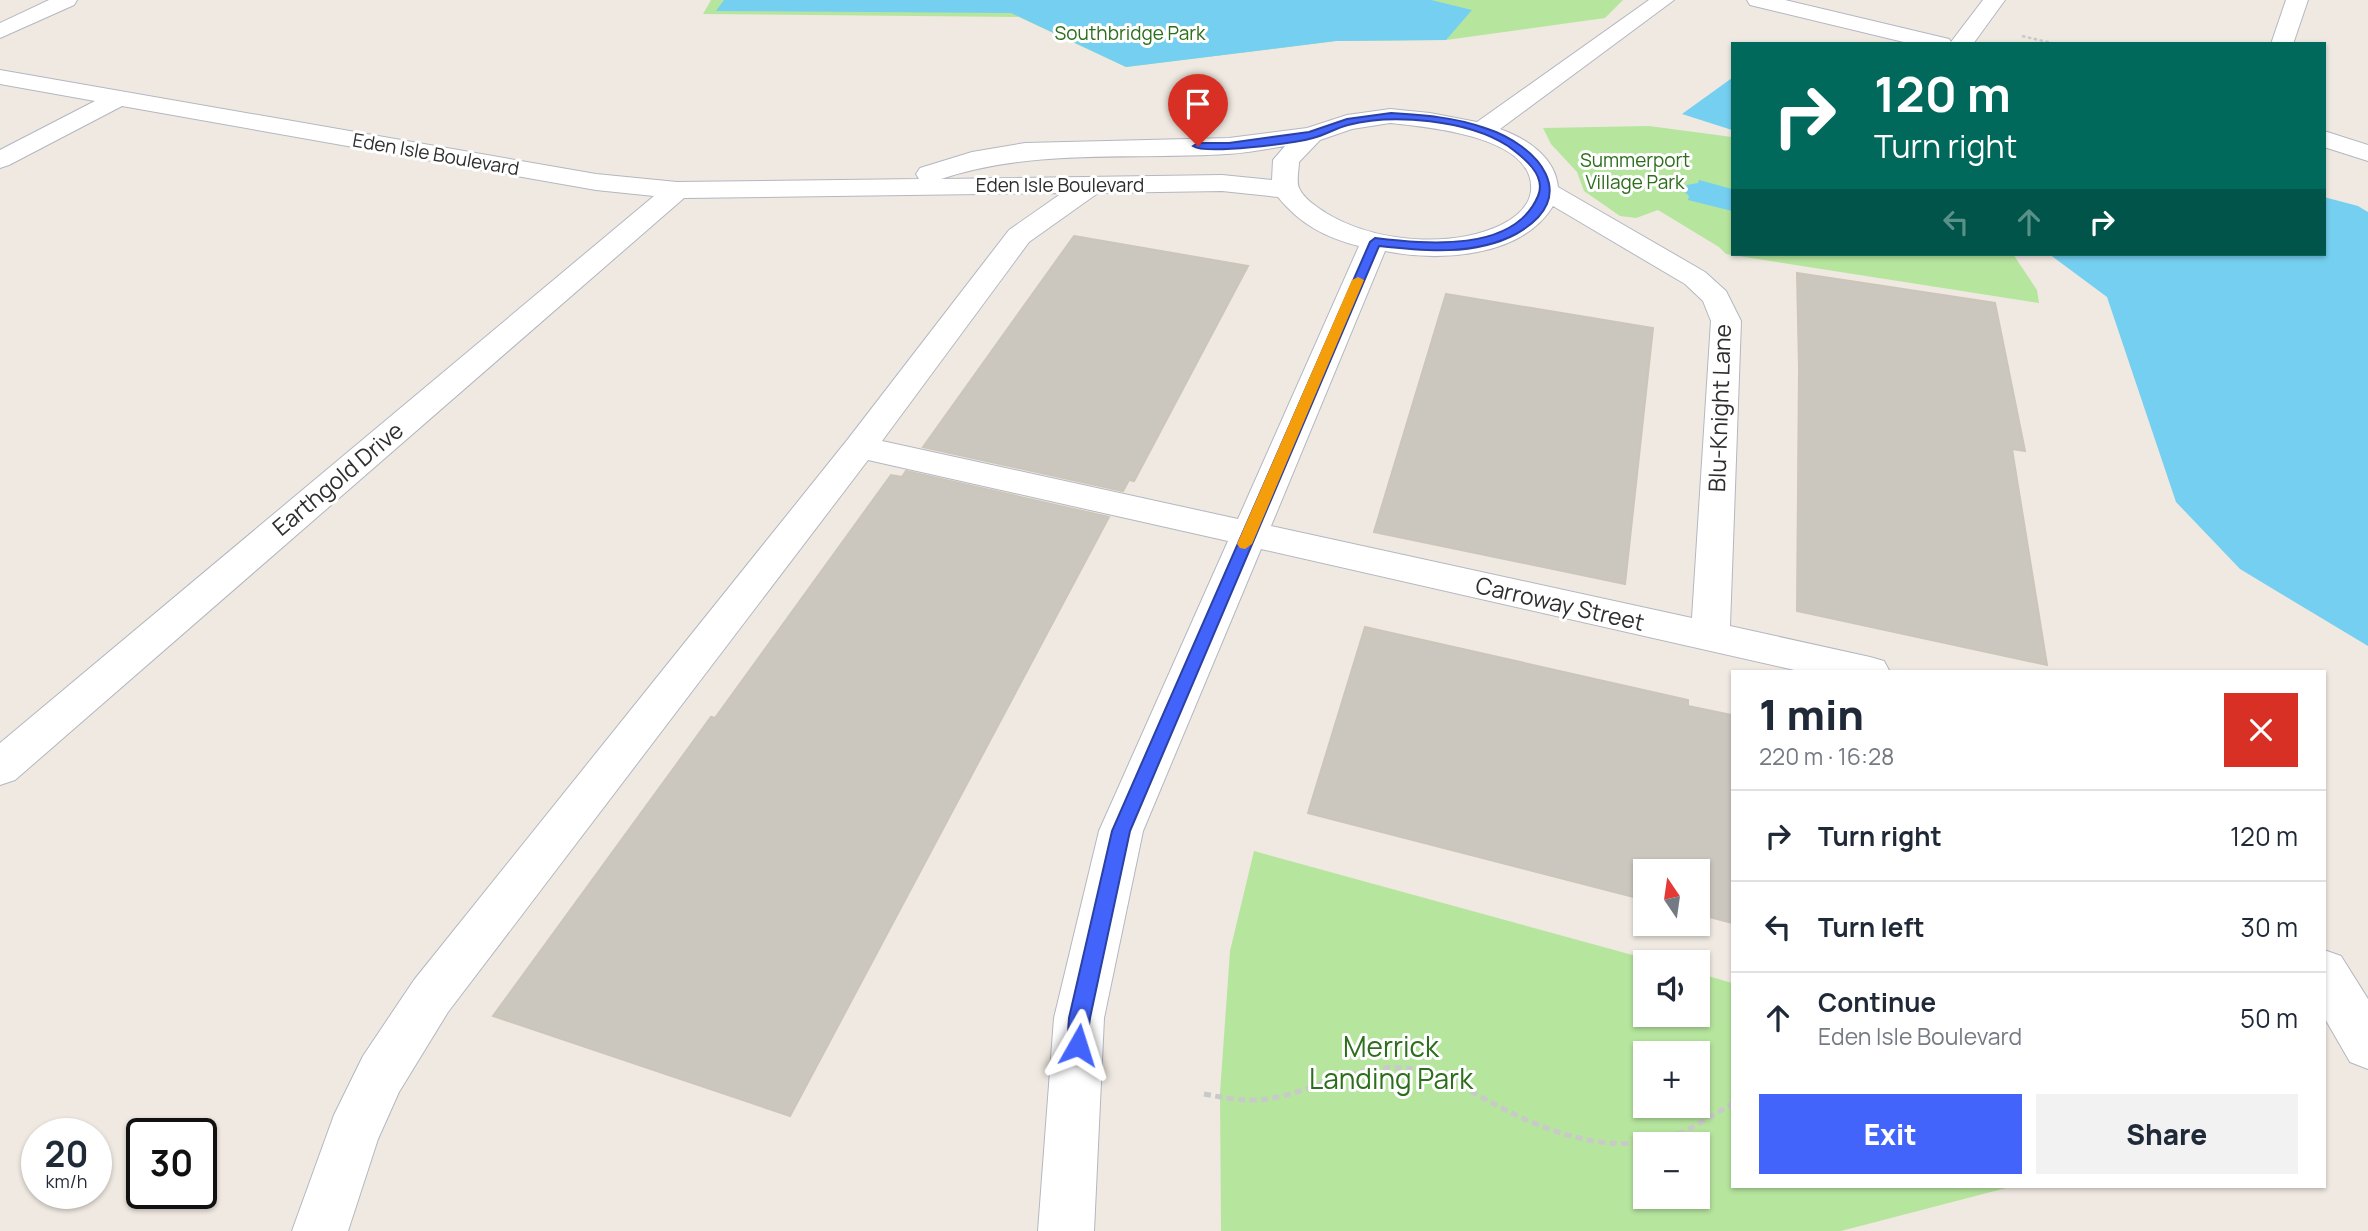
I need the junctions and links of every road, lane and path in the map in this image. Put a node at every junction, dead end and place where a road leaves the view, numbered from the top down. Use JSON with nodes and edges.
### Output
{"nodes":[{"id":1,"x":66,"y":0,"type":"edge"},
{"id":2,"x":1663,"y":0,"type":"edge"},
{"id":3,"x":1758,"y":0,"type":"edge"},
{"id":4,"x":1994,"y":0,"type":"edge"},
{"id":5,"x":2297,"y":0,"type":"edge"},
{"id":6,"x":0,"y":31,"type":"edge"},
{"id":7,"x":1933,"y":42,"type":"edge"},
{"id":8,"x":1962,"y":42,"type":"edge"},
{"id":9,"x":2283,"y":42,"type":"edge"},
{"id":10,"x":0,"y":77,"type":"edge"},
{"id":11,"x":117,"y":99,"type":"junction"},
{"id":12,"x":1482,"y":130,"type":"junction"},
{"id":13,"x":1311,"y":135,"type":"junction"},
{"id":14,"x":2326,"y":140,"type":"edge"},
{"id":15,"x":2368,"y":153,"type":"edge"},
{"id":16,"x":0,"y":160,"type":"edge"},
{"id":17,"x":1092,"y":167,"type":"junction"},
{"id":18,"x":876,"y":187,"type":"junction"},
{"id":19,"x":677,"y":190,"type":"junction"},
{"id":20,"x":1286,"y":190,"type":"junction"},
{"id":21,"x":1546,"y":191,"type":"junction"},
{"id":22,"x":1375,"y":242,"type":"junction"},
{"id":23,"x":860,"y":447,"type":"junction"},
{"id":24,"x":1249,"y":534,"type":"junction"},
{"id":25,"x":1710,"y":638,"type":"junction"},
{"id":26,"x":1861,"y":670,"type":"edge"},
{"id":27,"x":0,"y":768,"type":"edge"},
{"id":28,"x":2326,"y":975,"type":"edge"},
{"id":29,"x":2368,"y":1045,"type":"edge"},
{"id":30,"x":1204,"y":1094,"type":"dead end"},
{"id":31,"x":1731,"y":1105,"type":"edge"},
{"id":32,"x":320,"y":1231,"type":"edge"},
{"id":33,"x":1066,"y":1231,"type":"edge"}],
"edges":[{"from":1,"to":6,"type":"street"},
{"from":2,"to":12,"type":"street"},
{"from":3,"to":7,"type":"street"},
{"from":4,"to":8,"type":"street"},
{"from":5,"to":9,"type":"street"},
{"from":10,"to":11,"type":"street","name":"Eden Isle Boulevard"},
{"from":11,"to":16,"type":"street"},
{"from":11,"to":19,"type":"street","name":"Eden Isle Boulevard"},
{"from":12,"to":13,"type":"street"},
{"from":12,"to":21,"type":"street"},
{"from":13,"to":17,"type":"street","name":"Eden Isle Boulevard"},
{"from":13,"to":20,"type":"street"},
{"from":14,"to":15,"type":"street"},
{"from":17,"to":18,"type":"street","name":"Eden Isle Boulevard"},
{"from":17,"to":18,"type":"street","name":"Eden Isle Boulevard"},
{"from":17,"to":20,"type":"street","name":"Eden Isle Boulevard"},
{"from":17,"to":23,"type":"street"},
{"from":18,"to":19,"type":"street","name":"Eden Isle Boulevard"},
{"from":19,"to":27,"type":"street","name":"Earthgold Drive"},
{"from":20,"to":22,"type":"street"},
{"from":21,"to":22,"type":"street"},
{"from":21,"to":25,"type":"street","name":"Blu-Knight Lane"},
{"from":22,"to":24,"type":"street"},
{"from":23,"to":24,"type":"street","name":"Carroway Street"},
{"from":23,"to":32,"type":"street"},
{"from":24,"to":25,"type":"street","name":"Carroway Street"},
{"from":24,"to":33,"type":"street"},
{"from":25,"to":26,"type":"street","name":"Carroway Street"},
{"from":28,"to":29,"type":"street"},
{"from":30,"to":31,"type":"path"}]}
